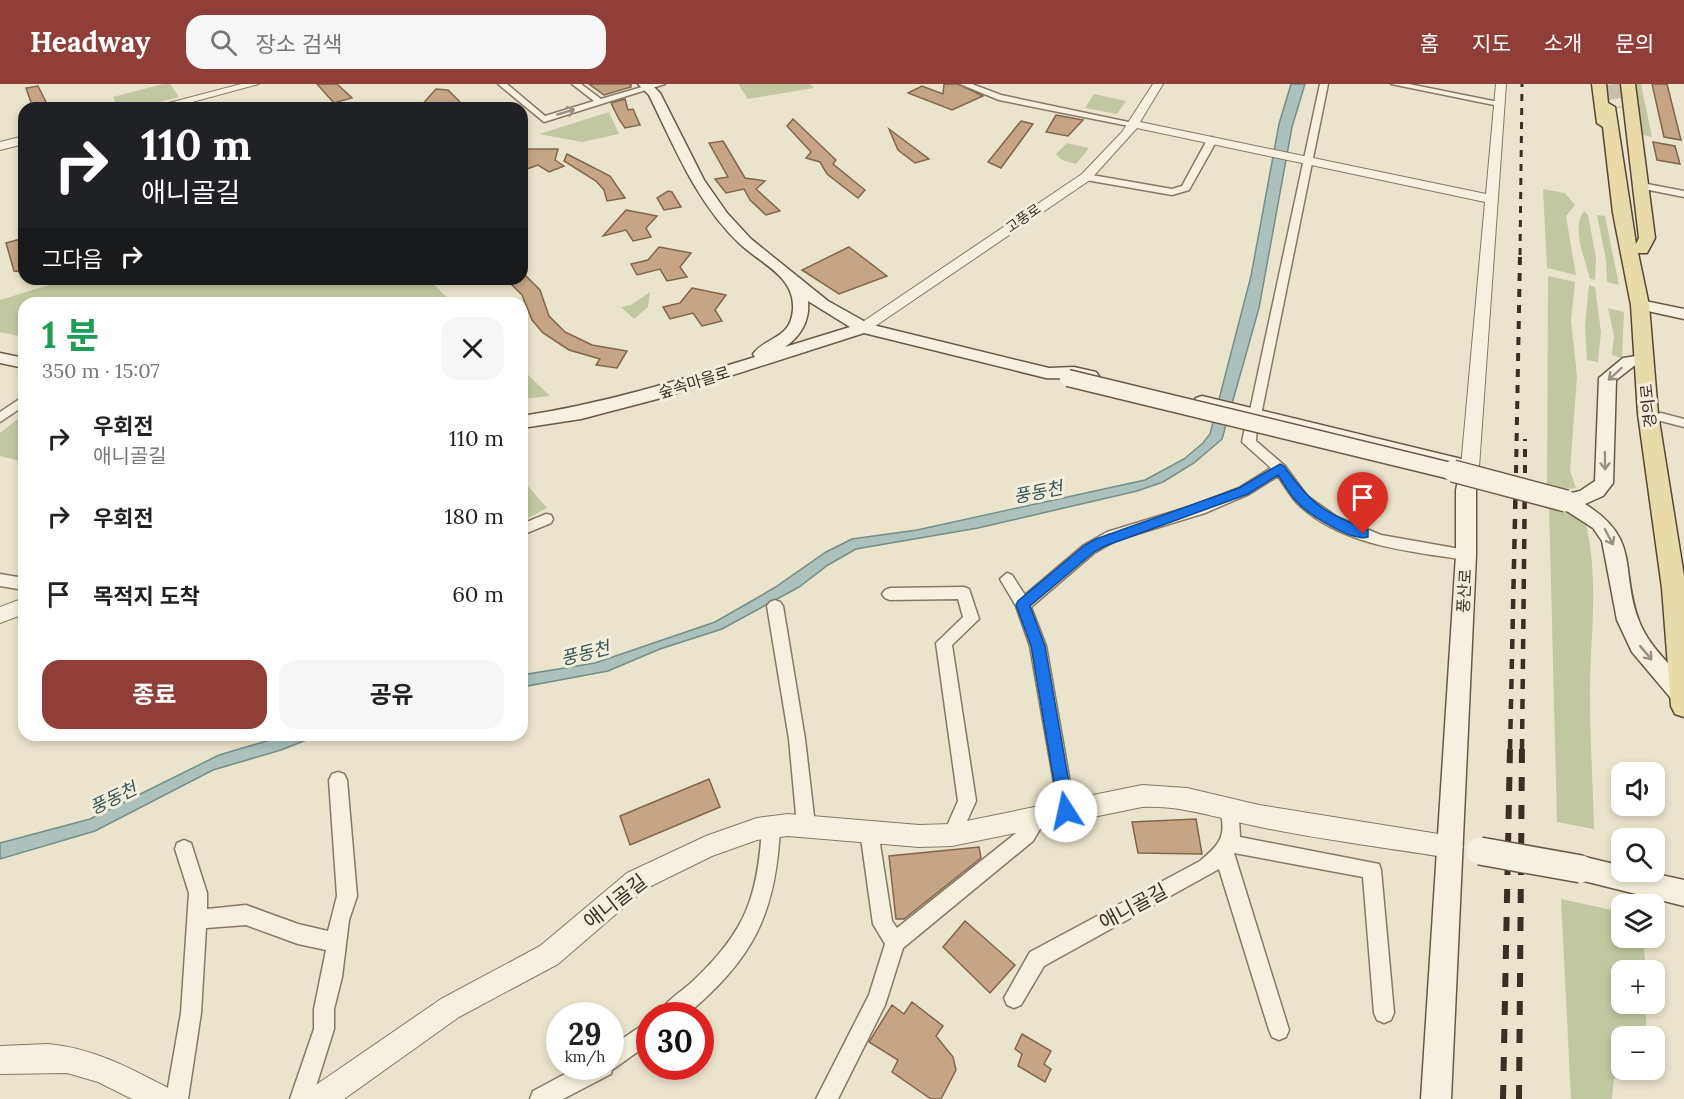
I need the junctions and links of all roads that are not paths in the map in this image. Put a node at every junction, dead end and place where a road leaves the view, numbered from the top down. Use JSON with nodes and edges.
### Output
{"nodes":[{"id":1,"x":254,"y":84,"type":"edge"},
{"id":2,"x":502,"y":84,"type":"edge"},
{"id":3,"x":576,"y":84,"type":"edge"},
{"id":4,"x":964,"y":84,"type":"edge"},
{"id":5,"x":1158,"y":84,"type":"edge"},
{"id":6,"x":1324,"y":84,"type":"edge"},
{"id":7,"x":1395,"y":84,"type":"edge"},
{"id":8,"x":1501,"y":84,"type":"edge"},
{"id":9,"x":1599,"y":84,"type":"edge"},
{"id":10,"x":1628,"y":84,"type":"tunnel mouth"},
{"id":11,"x":651,"y":85,"type":"edge"},
{"id":12,"x":180,"y":102,"type":"edge"},
{"id":13,"x":524,"y":102,"type":"edge"},
{"id":14,"x":601,"y":103,"type":"junction"},
{"id":15,"x":1499,"y":103,"type":"junction"},
{"id":16,"x":528,"y":106,"type":"edge"},
{"id":17,"x":1613,"y":108,"type":"tunnel mouth"},
{"id":18,"x":1134,"y":124,"type":"junction"},
{"id":19,"x":1212,"y":140,"type":"junction"},
{"id":20,"x":18,"y":142,"type":"edge"},
{"id":21,"x":0,"y":146,"type":"edge"},
{"id":22,"x":1304,"y":159,"type":"junction"},
{"id":23,"x":1086,"y":177,"type":"junction"},
{"id":24,"x":1642,"y":186,"type":"junction"},
{"id":25,"x":1684,"y":194,"type":"edge"},
{"id":26,"x":1491,"y":199,"type":"junction"},
{"id":27,"x":1635,"y":248,"type":"junction"},
{"id":28,"x":797,"y":285,"type":"junction"},
{"id":29,"x":1646,"y":306,"type":"junction"},
{"id":30,"x":1684,"y":314,"type":"edge"},
{"id":31,"x":863,"y":328,"type":"junction"},
{"id":32,"x":0,"y":358,"type":"edge"},
{"id":33,"x":1643,"y":360,"type":"junction"},
{"id":34,"x":18,"y":362,"type":"edge"},
{"id":35,"x":1046,"y":373,"type":"junction"},
{"id":36,"x":711,"y":377,"type":"junction"},
{"id":37,"x":18,"y":404,"type":"edge"},
{"id":38,"x":1661,"y":417,"type":"junction"},
{"id":39,"x":0,"y":418,"type":"edge"},
{"id":40,"x":1248,"y":420,"type":"junction"},
{"id":41,"x":528,"y":421,"type":"edge"},
{"id":42,"x":1684,"y":423,"type":"edge"},
{"id":43,"x":1280,"y":469,"type":"junction"},
{"id":44,"x":1469,"y":475,"type":"junction"},
{"id":45,"x":1566,"y":501,"type":"junction"},
{"id":46,"x":546,"y":519,"type":"dead end"},
{"id":47,"x":528,"y":527,"type":"edge"},
{"id":48,"x":1466,"y":555,"type":"junction"},
{"id":49,"x":1684,"y":569,"type":"edge"},
{"id":50,"x":1007,"y":579,"type":"dead end"},
{"id":51,"x":0,"y":580,"type":"edge"},
{"id":52,"x":18,"y":584,"type":"edge"},
{"id":53,"x":890,"y":594,"type":"dead end"},
{"id":54,"x":1023,"y":605,"type":"junction"},
{"id":55,"x":775,"y":606,"type":"dead end"},
{"id":56,"x":18,"y":608,"type":"edge"},
{"id":57,"x":0,"y":615,"type":"edge"},
{"id":58,"x":1683,"y":701,"type":"edge"},
{"id":59,"x":338,"y":780,"type":"dead end"},
{"id":60,"x":1228,"y":807,"type":"junction"},
{"id":61,"x":1066,"y":811,"type":"junction"},
{"id":62,"x":1038,"y":817,"type":"junction"},
{"id":63,"x":806,"y":825,"type":"junction"},
{"id":64,"x":771,"y":827,"type":"junction"},
{"id":65,"x":869,"y":831,"type":"junction"},
{"id":66,"x":951,"y":835,"type":"junction"},
{"id":67,"x":1451,"y":847,"type":"junction"},
{"id":68,"x":184,"y":849,"type":"dead end"},
{"id":69,"x":1227,"y":849,"type":"junction"},
{"id":70,"x":1684,"y":892,"type":"edge"},
{"id":71,"x":197,"y":919,"type":"junction"},
{"id":72,"x":336,"y":942,"type":"junction"},
{"id":73,"x":895,"y":942,"type":"junction"},
{"id":74,"x":1014,"y":998,"type":"dead end"},
{"id":75,"x":683,"y":1002,"type":"edge"},
{"id":76,"x":1384,"y":1013,"type":"dead end"},
{"id":77,"x":1279,"y":1030,"type":"dead end"},
{"id":78,"x":0,"y":1060,"type":"edge"},
{"id":79,"x":577,"y":1080,"type":"edge"},
{"id":80,"x":160,"y":1099,"type":"edge"},
{"id":81,"x":177,"y":1099,"type":"edge"},
{"id":82,"x":301,"y":1099,"type":"edge"},
{"id":83,"x":320,"y":1099,"type":"edge"},
{"id":84,"x":541,"y":1099,"type":"edge"},
{"id":85,"x":827,"y":1099,"type":"edge"},
{"id":86,"x":1436,"y":1099,"type":"edge"}],
"edges":[{"from":1,"to":12,"type":"street"},
{"from":2,"to":13,"type":"street","one_way":true},
{"from":3,"to":14,"type":"street"},
{"from":4,"to":18,"type":"street"},
{"from":5,"to":18,"type":"street","name":"고풍로"},
{"from":6,"to":22,"type":"street"},
{"from":7,"to":15,"type":"street"},
{"from":8,"to":15,"type":"street","name":"풍산로"},
{"from":9,"to":27,"type":"main road"},
{"from":10,"to":24,"type":"main road"},
{"from":11,"to":14,"type":"street"},
{"from":11,"to":28,"type":"main road"},
{"from":16,"to":14,"type":"street","one_way":true},
{"from":15,"to":26,"type":"street","name":"풍산로"},
{"from":17,"to":27,"type":"main road","name":"경의로"},
{"from":18,"to":19,"type":"street"},
{"from":18,"to":23,"type":"street","name":"고풍로"},
{"from":19,"to":22,"type":"street"},
{"from":19,"to":23,"type":"street"},
{"from":20,"to":21,"type":"street"},
{"from":22,"to":26,"type":"street"},
{"from":22,"to":40,"type":"street"},
{"from":23,"to":31,"type":"street","name":"고풍로"},
{"from":24,"to":25,"type":"street"},
{"from":24,"to":27,"type":"main road"},
{"from":26,"to":44,"type":"street","name":"풍산로"},
{"from":27,"to":29,"type":"main road","name":"경의로"},
{"from":28,"to":31,"type":"main road"},
{"from":28,"to":36,"type":"main road"},
{"from":29,"to":30,"type":"main road"},
{"from":29,"to":33,"type":"main road","name":"경의로"},
{"from":29,"to":38,"type":"main road","name":"경의로"},
{"from":31,"to":35,"type":"main road"},
{"from":31,"to":36,"type":"main road","name":"숲속마을로"},
{"from":32,"to":34,"type":"main road"},
{"from":33,"to":45,"type":"main road","one_way":true},
{"from":33,"to":58,"type":"main road","name":"경의로"},
{"from":35,"to":40,"type":"main road","bridge":true},
{"from":35,"to":45,"type":"main road","bridge":true},
{"from":36,"to":41,"type":"main road","name":"숲속마을로"},
{"from":37,"to":39,"type":"street"},
{"from":38,"to":42,"type":"street","name":"경의로"},
{"from":38,"to":49,"type":"main road","name":"경의로"},
{"from":40,"to":43,"type":"street"},
{"from":40,"to":44,"type":"main road"},
{"from":43,"to":48,"type":"street"},
{"from":43,"to":54,"type":"street"},
{"from":44,"to":48,"type":"main road","name":"풍산로"},
{"from":45,"to":58,"type":"main road","one_way":true},
{"from":46,"to":47,"type":"street"},
{"from":48,"to":67,"type":"main road","name":"풍산로"},
{"from":50,"to":54,"type":"street"},
{"from":51,"to":52,"type":"street"},
{"from":53,"to":66,"type":"street"},
{"from":54,"to":61,"type":"street"},
{"from":55,"to":63,"type":"street"},
{"from":56,"to":57,"type":"street"},
{"from":59,"to":72,"type":"street"},
{"from":60,"to":61,"type":"street","name":"애니골길"},
{"from":60,"to":67,"type":"street","name":"애니골길"},
{"from":60,"to":69,"type":"street"},
{"from":61,"to":62,"type":"street","name":"애니골길"},
{"from":62,"to":66,"type":"street","name":"애니골길"},
{"from":62,"to":73,"type":"street"},
{"from":63,"to":64,"type":"street","name":"애니골길"},
{"from":63,"to":65,"type":"street","name":"애니골길"},
{"from":64,"to":75,"type":"street"},
{"from":64,"to":83,"type":"street","name":"애니골길"},
{"from":65,"to":66,"type":"street","name":"애니골길"},
{"from":65,"to":73,"type":"street"},
{"from":67,"to":70,"type":"main road","bridge":true},
{"from":67,"to":86,"type":"main road","name":"풍산로"},
{"from":68,"to":71,"type":"street"},
{"from":69,"to":74,"type":"street","name":"애니골길"},
{"from":69,"to":76,"type":"street"},
{"from":69,"to":77,"type":"street"},
{"from":71,"to":72,"type":"street"},
{"from":71,"to":81,"type":"street"},
{"from":72,"to":82,"type":"street"},
{"from":73,"to":85,"type":"street"},
{"from":78,"to":80,"type":"street"},
{"from":79,"to":84,"type":"street"}]}
